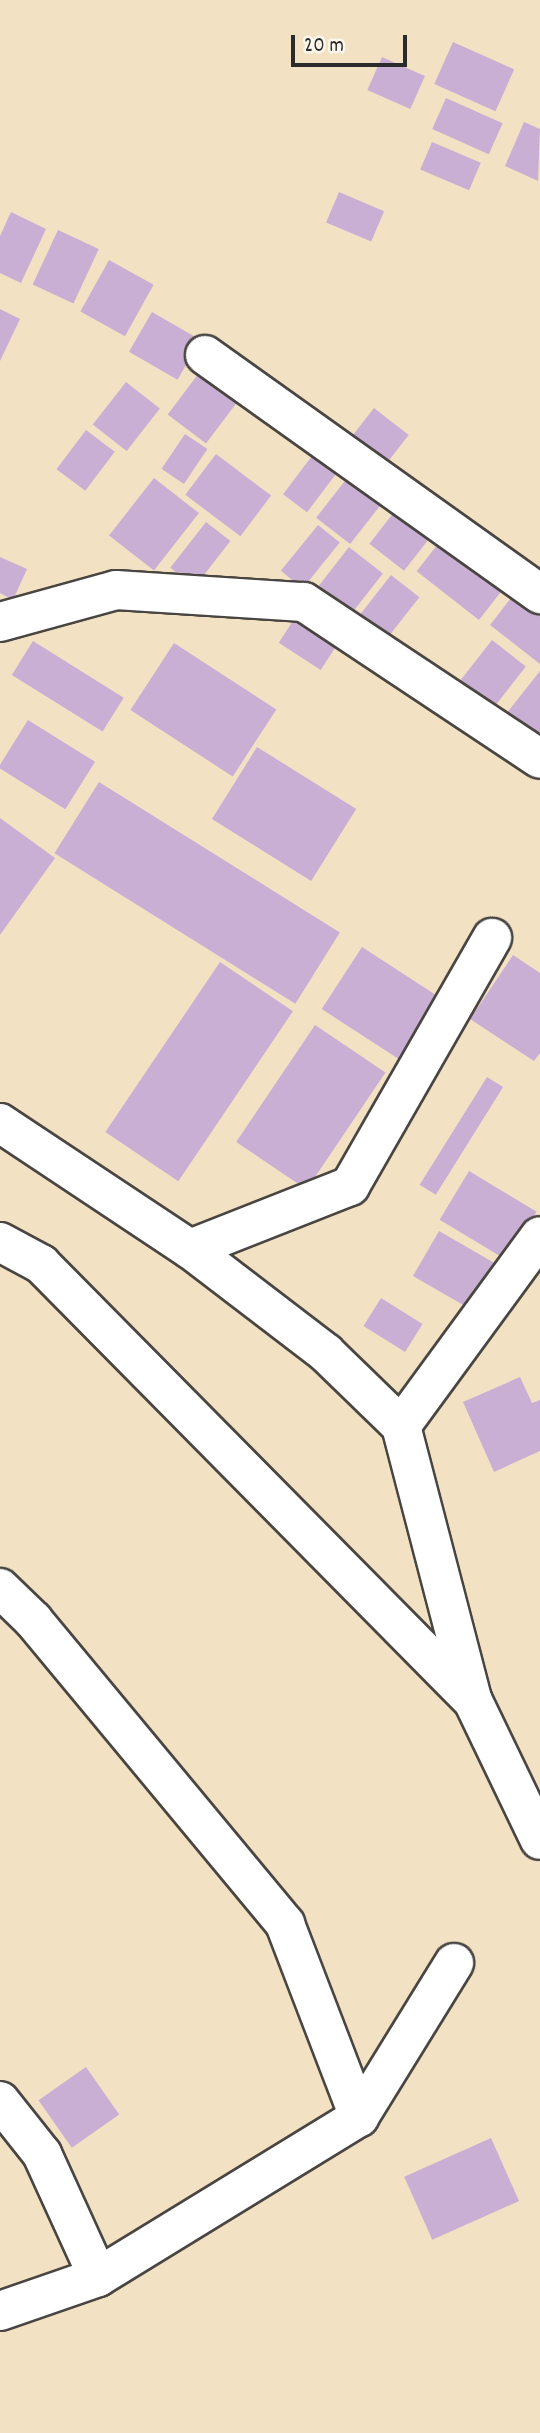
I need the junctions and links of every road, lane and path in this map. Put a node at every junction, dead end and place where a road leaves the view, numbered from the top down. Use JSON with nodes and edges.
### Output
{"nodes":[{"id":1,"x":205,"y":355,"type":"dead end"},
{"id":2,"x":540,"y":594,"type":"edge"},
{"id":3,"x":0,"y":622,"type":"edge"},
{"id":4,"x":540,"y":758,"type":"edge"},
{"id":5,"x":492,"y":938,"type":"dead end"},
{"id":6,"x":0,"y":1123,"type":"edge"},
{"id":7,"x":540,"y":1236,"type":"edge"},
{"id":8,"x":0,"y":1242,"type":"edge"},
{"id":9,"x":190,"y":1249,"type":"junction"},
{"id":10,"x":401,"y":1426,"type":"junction"},
{"id":11,"x":0,"y":1588,"type":"edge"},
{"id":12,"x":473,"y":1702,"type":"junction"},
{"id":13,"x":540,"y":1840,"type":"edge"},
{"id":14,"x":454,"y":1963,"type":"dead end"},
{"id":15,"x":0,"y":2101,"type":"edge"},
{"id":16,"x":359,"y":2117,"type":"junction"},
{"id":17,"x":99,"y":2277,"type":"junction"},
{"id":18,"x":0,"y":2311,"type":"edge"}],
"edges":[{"from":1,"to":2,"type":"street"},
{"from":3,"to":4,"type":"street"},
{"from":5,"to":9,"type":"street"},
{"from":6,"to":9,"type":"street"},
{"from":7,"to":10,"type":"street"},
{"from":8,"to":12,"type":"street"},
{"from":9,"to":10,"type":"street"},
{"from":10,"to":12,"type":"street"},
{"from":11,"to":16,"type":"street"},
{"from":12,"to":13,"type":"street"},
{"from":14,"to":16,"type":"street"},
{"from":15,"to":17,"type":"street"},
{"from":16,"to":17,"type":"street"},
{"from":17,"to":18,"type":"street"}]}
